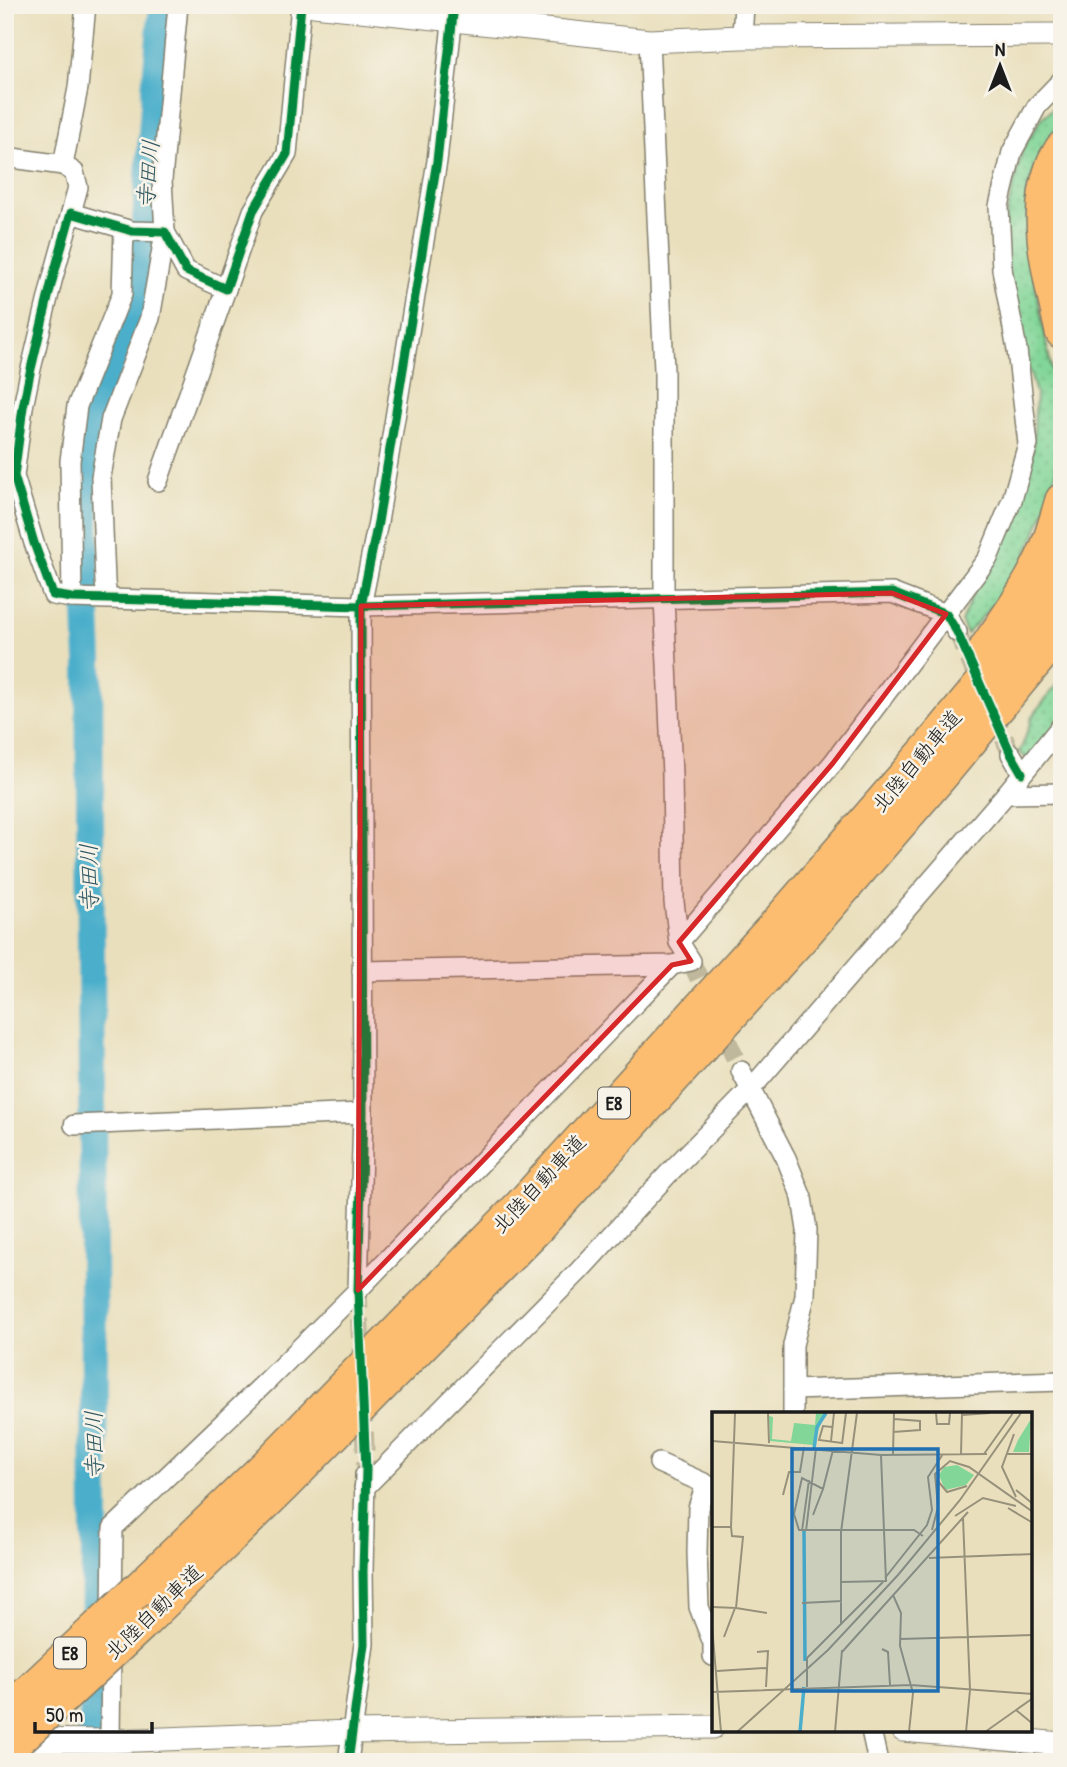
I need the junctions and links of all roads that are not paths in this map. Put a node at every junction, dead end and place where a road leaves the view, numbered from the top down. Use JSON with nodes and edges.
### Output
{"nodes":[{"id":1,"x":86,"y":5,"type":"edge"},
{"id":2,"x":178,"y":5,"type":"edge"},
{"id":3,"x":301,"y":5,"type":"edge"},
{"id":4,"x":314,"y":5,"type":"edge"},
{"id":5,"x":744,"y":5,"type":"edge"},
{"id":6,"x":366,"y":8,"type":"edge"},
{"id":7,"x":453,"y":13,"type":"edge"},
{"id":8,"x":1062,"y":35,"type":"edge"},
{"id":9,"x":741,"y":37,"type":"junction"},
{"id":10,"x":649,"y":41,"type":"junction"},
{"id":11,"x":1062,"y":80,"type":"edge"},
{"id":12,"x":1062,"y":148,"type":"edge"},
{"id":13,"x":5,"y":156,"type":"edge"},
{"id":14,"x":63,"y":166,"type":"junction"},
{"id":15,"x":71,"y":213,"type":"junction"},
{"id":16,"x":124,"y":229,"type":"junction"},
{"id":17,"x":165,"y":232,"type":"junction"},
{"id":18,"x":226,"y":289,"type":"junction"},
{"id":19,"x":1062,"y":332,"type":"edge"},
{"id":20,"x":158,"y":481,"type":"dead end"},
{"id":21,"x":1062,"y":499,"type":"edge"},
{"id":22,"x":1062,"y":586,"type":"edge"},
{"id":23,"x":72,"y":597,"type":"junction"},
{"id":24,"x":664,"y":597,"type":"junction"},
{"id":25,"x":107,"y":598,"type":"junction"},
{"id":26,"x":361,"y":606,"type":"junction"},
{"id":27,"x":946,"y":614,"type":"junction"},
{"id":28,"x":1062,"y":630,"type":"edge"},
{"id":29,"x":957,"y":632,"type":"tunnel mouth"},
{"id":30,"x":1062,"y":641,"type":"edge"},
{"id":31,"x":1062,"y":725,"type":"edge"},
{"id":32,"x":1011,"y":754,"type":"tunnel mouth"},
{"id":33,"x":1022,"y":773,"type":"junction"},
{"id":34,"x":941,"y":776,"type":"junction"},
{"id":35,"x":1062,"y":793,"type":"edge"},
{"id":36,"x":1006,"y":794,"type":"junction"},
{"id":37,"x":777,"y":923,"type":"junction"},
{"id":38,"x":679,"y":942,"type":"junction"},
{"id":39,"x":672,"y":965,"type":"junction"},
{"id":40,"x":362,"y":971,"type":"junction"},
{"id":41,"x":741,"y":1071,"type":"tunnel mouth"},
{"id":42,"x":750,"y":1090,"type":"junction"},
{"id":43,"x":363,"y":1113,"type":"junction"},
{"id":44,"x":74,"y":1125,"type":"dead end"},
{"id":45,"x":358,"y":1290,"type":"junction"},
{"id":46,"x":1062,"y":1381,"type":"edge"},
{"id":47,"x":793,"y":1390,"type":"junction"},
{"id":48,"x":793,"y":1412,"type":"edge"},
{"id":49,"x":659,"y":1463,"type":"dead end"},
{"id":50,"x":710,"y":1486,"type":"edge"},
{"id":51,"x":712,"y":1640,"type":"edge"},
{"id":52,"x":5,"y":1714,"type":"edge"},
{"id":53,"x":712,"y":1727,"type":"edge"},
{"id":54,"x":351,"y":1732,"type":"junction"},
{"id":55,"x":871,"y":1732,"type":"edge"},
{"id":56,"x":926,"y":1732,"type":"edge"},
{"id":57,"x":5,"y":1740,"type":"edge"},
{"id":58,"x":110,"y":1741,"type":"junction"},
{"id":59,"x":1062,"y":1744,"type":"edge"},
{"id":60,"x":5,"y":1752,"type":"edge"},
{"id":61,"x":348,"y":1762,"type":"edge"},
{"id":62,"x":878,"y":1762,"type":"edge"}],
"edges":[{"from":1,"to":14,"type":"street"},
{"from":2,"to":17,"type":"street"},
{"from":3,"to":18,"type":"street"},
{"from":4,"to":6,"type":"street"},
{"from":5,"to":9,"type":"street"},
{"from":6,"to":7,"type":"street"},
{"from":7,"to":10,"type":"street"},
{"from":7,"to":26,"type":"street"},
{"from":8,"to":9,"type":"street"},
{"from":9,"to":10,"type":"street"},
{"from":10,"to":24,"type":"street"},
{"from":11,"to":27,"type":"street"},
{"from":12,"to":19,"type":"highway"},
{"from":13,"to":14,"type":"street"},
{"from":14,"to":15,"type":"street"},
{"from":15,"to":16,"type":"street"},
{"from":15,"to":23,"type":"street"},
{"from":16,"to":17,"type":"street"},
{"from":16,"to":23,"type":"street"},
{"from":17,"to":18,"type":"street"},
{"from":17,"to":25,"type":"street"},
{"from":18,"to":20,"type":"street"},
{"from":21,"to":37,"type":"highway"},
{"from":22,"to":37,"type":"highway","name":"北陸自動車道","number":"E8"},
{"from":23,"to":25,"type":"street"},
{"from":24,"to":26,"type":"street"},
{"from":24,"to":27,"type":"street"},
{"from":24,"to":38,"type":"street"},
{"from":25,"to":26,"type":"street"},
{"from":26,"to":40,"type":"street"},
{"from":27,"to":29,"type":"street"},
{"from":27,"to":38,"type":"street"},
{"from":28,"to":34,"type":"highway","name":"北陸自動車道","number":"E8"},
{"from":30,"to":34,"type":"highway"},
{"from":31,"to":33,"type":"street"},
{"from":32,"to":33,"type":"street"},
{"from":33,"to":36,"type":"street"},
{"from":34,"to":60,"type":"highway","name":"北陸自動車道","number":"E8","bridge":true},
{"from":35,"to":36,"type":"street"},
{"from":36,"to":42,"type":"street"},
{"from":37,"to":52,"type":"highway","name":"北陸自動車道","number":"E8","bridge":true},
{"from":38,"to":39,"type":"street"},
{"from":39,"to":40,"type":"street"},
{"from":39,"to":45,"type":"street"},
{"from":40,"to":43,"type":"street"},
{"from":41,"to":42,"type":"street"},
{"from":42,"to":47,"type":"street"},
{"from":42,"to":54,"type":"street"},
{"from":43,"to":44,"type":"street"},
{"from":43,"to":45,"type":"street"},
{"from":45,"to":58,"type":"street"},
{"from":46,"to":47,"type":"street"},
{"from":47,"to":48,"type":"street"},
{"from":49,"to":50,"type":"street"},
{"from":50,"to":51,"type":"street"},
{"from":53,"to":54,"type":"street"},
{"from":54,"to":58,"type":"street"},
{"from":54,"to":61,"type":"street"},
{"from":55,"to":62,"type":"street"},
{"from":56,"to":59,"type":"street"},
{"from":57,"to":58,"type":"street"}]}
